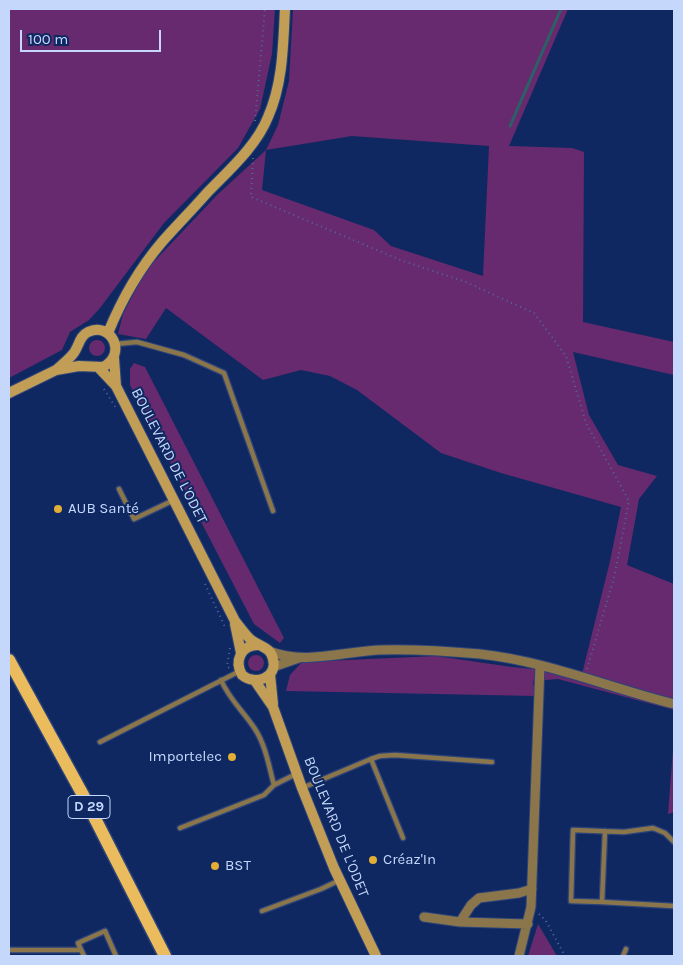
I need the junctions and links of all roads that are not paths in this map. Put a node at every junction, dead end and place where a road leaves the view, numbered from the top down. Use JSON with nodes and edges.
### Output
{"nodes":[{"id":1,"x":285,"y":9,"type":"edge"},
{"id":2,"x":108,"y":333,"type":"junction"},
{"id":3,"x":115,"y":344,"type":"junction"},
{"id":4,"x":78,"y":347,"type":"junction"},
{"id":5,"x":114,"y":358,"type":"junction"},
{"id":6,"x":88,"y":366,"type":"junction"},
{"id":7,"x":98,"y":368,"type":"junction"},
{"id":8,"x":56,"y":370,"type":"junction"},
{"id":9,"x":116,"y":386,"type":"junction"},
{"id":10,"x":9,"y":393,"type":"edge"},
{"id":11,"x":119,"y":489,"type":"dead end"},
{"id":12,"x":174,"y":500,"type":"junction"},
{"id":13,"x":273,"y":511,"type":"dead end"},
{"id":14,"x":235,"y":621,"type":"junction"},
{"id":15,"x":258,"y":645,"type":"junction"},
{"id":16,"x":269,"y":651,"type":"junction"},
{"id":17,"x":241,"y":653,"type":"junction"},
{"id":18,"x":300,"y":658,"type":"junction"},
{"id":19,"x":9,"y":660,"type":"edge"},
{"id":20,"x":540,"y":665,"type":"junction"},
{"id":21,"x":240,"y":671,"type":"junction"},
{"id":22,"x":272,"y":671,"type":"junction"},
{"id":23,"x":221,"y":680,"type":"junction"},
{"id":24,"x":255,"y":681,"type":"junction"},
{"id":25,"x":674,"y":704,"type":"edge"},
{"id":26,"x":273,"y":707,"type":"junction"},
{"id":27,"x":100,"y":742,"type":"dead end"},
{"id":28,"x":371,"y":759,"type":"junction"},
{"id":29,"x":492,"y":762,"type":"dead end"},
{"id":30,"x":297,"y":774,"type":"junction"},
{"id":31,"x":274,"y":785,"type":"junction"},
{"id":32,"x":302,"y":788,"type":"junction"},
{"id":33,"x":180,"y":828,"type":"dead end"},
{"id":34,"x":605,"y":831,"type":"junction"},
{"id":35,"x":402,"y":838,"type":"dead end"},
{"id":36,"x":674,"y":842,"type":"edge"},
{"id":37,"x":340,"y":880,"type":"junction"},
{"id":38,"x":532,"y":889,"type":"junction"},
{"id":39,"x":602,"y":902,"type":"junction"},
{"id":40,"x":674,"y":906,"type":"edge"},
{"id":41,"x":262,"y":911,"type":"dead end"},
{"id":42,"x":424,"y":917,"type":"dead end"},
{"id":43,"x":460,"y":922,"type":"junction"},
{"id":44,"x":528,"y":924,"type":"junction"},
{"id":45,"x":626,"y":949,"type":"dead end"},
{"id":46,"x":9,"y":950,"type":"edge"},
{"id":47,"x":81,"y":950,"type":"junction"},
{"id":48,"x":84,"y":956,"type":"edge"},
{"id":49,"x":116,"y":956,"type":"edge"},
{"id":50,"x":165,"y":956,"type":"edge"},
{"id":51,"x":376,"y":956,"type":"edge"},
{"id":52,"x":519,"y":956,"type":"edge"},
{"id":53,"x":623,"y":956,"type":"edge"}],
"edges":[{"from":1,"to":2,"type":"street"},
{"from":2,"to":3,"type":"street"},
{"from":2,"to":4,"type":"street"},
{"from":3,"to":5,"type":"street"},
{"from":3,"to":13,"type":"lane"},
{"from":4,"to":6,"type":"street"},
{"from":4,"to":8,"type":"street"},
{"from":5,"to":7,"type":"street"},
{"from":5,"to":9,"type":"street","name":"BOULEVARD DE L'ODET"},
{"from":6,"to":7,"type":"street"},
{"from":6,"to":8,"type":"street"},
{"from":7,"to":9,"type":"street","name":"BOULEVARD DE L'ODET"},
{"from":8,"to":10,"type":"street"},
{"from":9,"to":12,"type":"street","name":"BOULEVARD DE L'ODET"},
{"from":11,"to":12,"type":"lane"},
{"from":12,"to":14,"type":"street","name":"BOULEVARD DE L'ODET"},
{"from":14,"to":15,"type":"street","name":"BOULEVARD DE L'ODET"},
{"from":14,"to":17,"type":"street","name":"BOULEVARD DE L'ODET"},
{"from":15,"to":16,"type":"street","name":"BOULEVARD DE L'ODET"},
{"from":15,"to":17,"type":"street"},
{"from":16,"to":18,"type":"street"},
{"from":16,"to":22,"type":"street","name":"BOULEVARD DE L'ODET"},
{"from":17,"to":21,"type":"street","name":"BOULEVARD DE L'ODET"},
{"from":18,"to":20,"type":"street"},
{"from":18,"to":22,"type":"street"},
{"from":19,"to":50,"type":"main road","number":"D 29"},
{"from":20,"to":25,"type":"street"},
{"from":20,"to":38,"type":"street"},
{"from":21,"to":23,"type":"lane"},
{"from":21,"to":24,"type":"street","name":"BOULEVARD DE L'ODET"},
{"from":22,"to":24,"type":"street"},
{"from":22,"to":26,"type":"street","name":"BOULEVARD DE L'ODET"},
{"from":23,"to":27,"type":"lane"},
{"from":23,"to":31,"type":"lane"},
{"from":24,"to":26,"type":"street","name":"BOULEVARD DE L'ODET"},
{"from":26,"to":30,"type":"street","name":"BOULEVARD DE L'ODET"},
{"from":28,"to":29,"type":"lane"},
{"from":28,"to":32,"type":"lane"},
{"from":28,"to":35,"type":"lane"},
{"from":30,"to":31,"type":"lane"},
{"from":30,"to":32,"type":"street","name":"BOULEVARD DE L'ODET"},
{"from":31,"to":33,"type":"lane"},
{"from":32,"to":37,"type":"street","name":"BOULEVARD DE L'ODET"},
{"from":34,"to":36,"type":"lane"},
{"from":34,"to":39,"type":"lane"},
{"from":34,"to":39,"type":"lane"},
{"from":37,"to":41,"type":"lane"},
{"from":37,"to":51,"type":"street","name":"BOULEVARD DE L'ODET"},
{"from":38,"to":43,"type":"street"},
{"from":38,"to":44,"type":"street"},
{"from":39,"to":40,"type":"lane"},
{"from":42,"to":43,"type":"street"},
{"from":43,"to":44,"type":"street"},
{"from":44,"to":52,"type":"street"},
{"from":45,"to":53,"type":"lane"},
{"from":46,"to":47,"type":"lane"},
{"from":47,"to":48,"type":"lane"},
{"from":47,"to":49,"type":"lane"}]}
